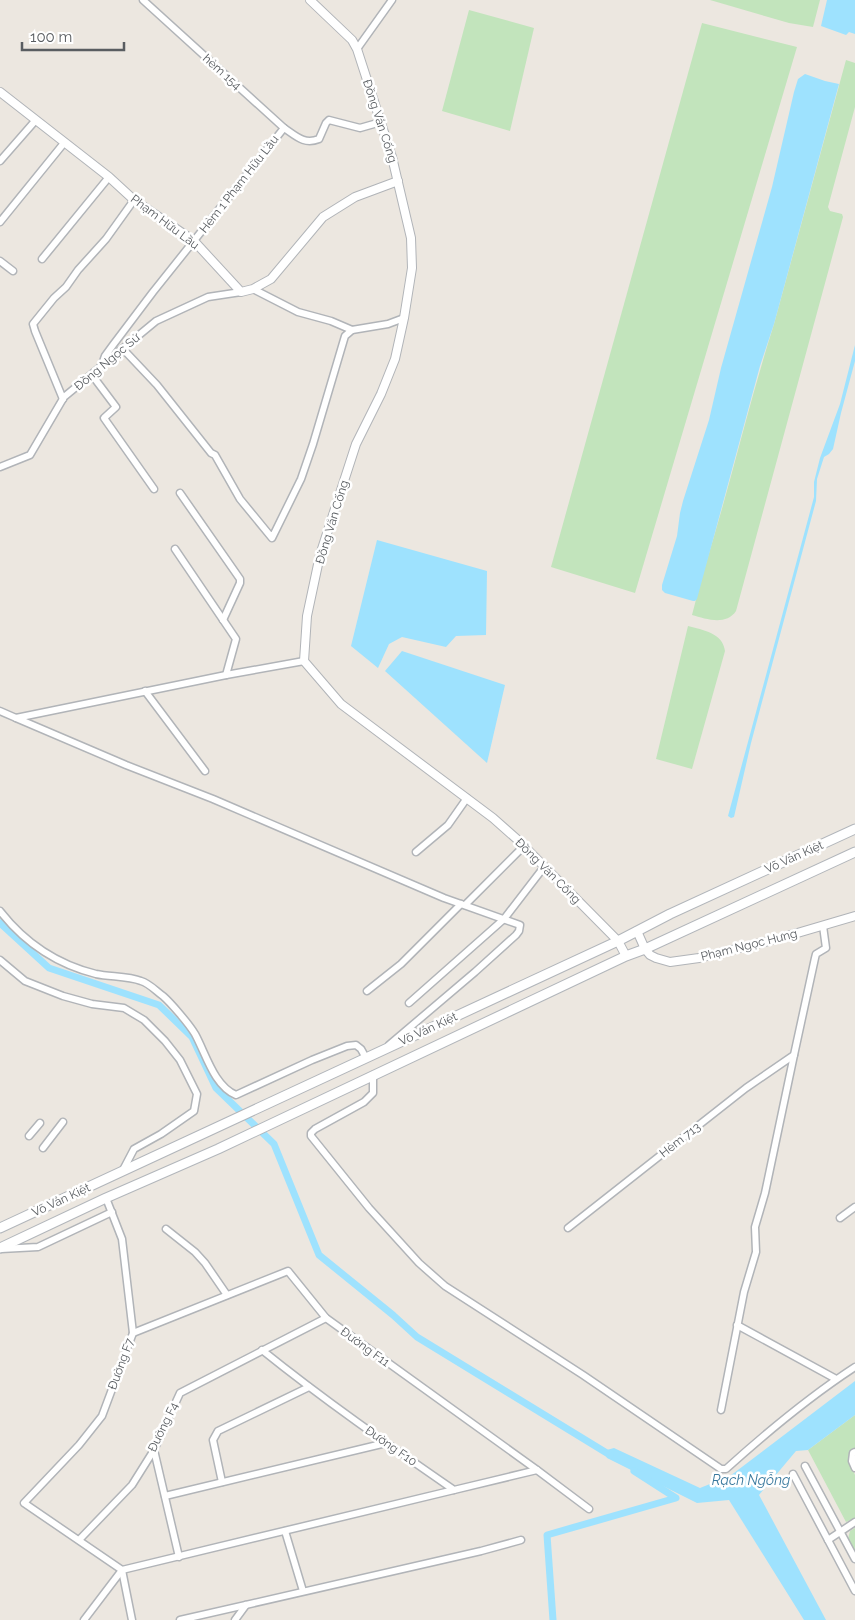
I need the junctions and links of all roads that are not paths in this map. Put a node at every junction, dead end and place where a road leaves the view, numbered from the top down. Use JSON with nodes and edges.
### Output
{"nodes":[{"id":1,"x":143,"y":0,"type":"edge"},
{"id":2,"x":310,"y":0,"type":"edge"},
{"id":3,"x":392,"y":0,"type":"edge"},
{"id":4,"x":357,"y":48,"type":"junction"},
{"id":5,"x":0,"y":92,"type":"edge"},
{"id":6,"x":36,"y":120,"type":"junction"},
{"id":7,"x":381,"y":122,"type":"junction"},
{"id":8,"x":284,"y":128,"type":"junction"},
{"id":9,"x":64,"y":143,"type":"junction"},
{"id":10,"x":0,"y":161,"type":"edge"},
{"id":11,"x":109,"y":177,"type":"junction"},
{"id":12,"x":398,"y":181,"type":"junction"},
{"id":13,"x":134,"y":200,"type":"junction"},
{"id":14,"x":0,"y":222,"type":"edge"},
{"id":15,"x":194,"y":241,"type":"junction"},
{"id":16,"x":42,"y":259,"type":"dead end"},
{"id":17,"x":0,"y":261,"type":"edge"},
{"id":18,"x":13,"y":271,"type":"dead end"},
{"id":19,"x":254,"y":289,"type":"junction"},
{"id":20,"x":241,"y":292,"type":"junction"},
{"id":21,"x":404,"y":318,"type":"junction"},
{"id":22,"x":352,"y":330,"type":"junction"},
{"id":23,"x":123,"y":349,"type":"junction"},
{"id":24,"x":101,"y":367,"type":"junction"},
{"id":25,"x":92,"y":375,"type":"junction"},
{"id":26,"x":63,"y":399,"type":"junction"},
{"id":27,"x":0,"y":466,"type":"edge"},
{"id":28,"x":154,"y":489,"type":"dead end"},
{"id":29,"x":180,"y":493,"type":"dead end"},
{"id":30,"x":174,"y":549,"type":"dead end"},
{"id":31,"x":223,"y":620,"type":"junction"},
{"id":32,"x":304,"y":661,"type":"junction"},
{"id":33,"x":226,"y":675,"type":"junction"},
{"id":34,"x":145,"y":691,"type":"junction"},
{"id":35,"x":0,"y":711,"type":"edge"},
{"id":36,"x":16,"y":718,"type":"junction"},
{"id":37,"x":205,"y":771,"type":"dead end"},
{"id":38,"x":466,"y":798,"type":"junction"},
{"id":39,"x":855,"y":830,"type":"edge"},
{"id":40,"x":524,"y":846,"type":"junction"},
{"id":41,"x":416,"y":852,"type":"dead end"},
{"id":42,"x":855,"y":852,"type":"edge"},
{"id":43,"x":544,"y":868,"type":"junction"},
{"id":44,"x":463,"y":905,"type":"junction"},
{"id":45,"x":0,"y":911,"type":"edge"},
{"id":46,"x":855,"y":916,"type":"edge"},
{"id":47,"x":504,"y":919,"type":"junction"},
{"id":48,"x":823,"y":926,"type":"junction"},
{"id":49,"x":637,"y":931,"type":"junction"},
{"id":50,"x":618,"y":941,"type":"junction"},
{"id":51,"x":644,"y":949,"type":"junction"},
{"id":52,"x":626,"y":956,"type":"junction"},
{"id":53,"x":0,"y":960,"type":"edge"},
{"id":54,"x":367,"y":991,"type":"dead end"},
{"id":55,"x":409,"y":1003,"type":"dead end"},
{"id":56,"x":383,"y":1050,"type":"junction"},
{"id":57,"x":794,"y":1055,"type":"junction"},
{"id":58,"x":366,"y":1058,"type":"junction"},
{"id":59,"x":373,"y":1075,"type":"junction"},
{"id":60,"x":63,"y":1122,"type":"dead end"},
{"id":61,"x":40,"y":1123,"type":"dead end"},
{"id":62,"x":29,"y":1136,"type":"dead end"},
{"id":63,"x":43,"y":1148,"type":"dead end"},
{"id":64,"x":122,"y":1172,"type":"junction"},
{"id":65,"x":106,"y":1198,"type":"junction"},
{"id":66,"x":855,"y":1208,"type":"edge"},
{"id":67,"x":112,"y":1212,"type":"junction"},
{"id":68,"x":840,"y":1218,"type":"dead end"},
{"id":69,"x":0,"y":1228,"type":"edge"},
{"id":70,"x":568,"y":1228,"type":"dead end"},
{"id":71,"x":166,"y":1230,"type":"dead end"},
{"id":72,"x":0,"y":1249,"type":"edge"},
{"id":73,"x":227,"y":1295,"type":"junction"},
{"id":74,"x":326,"y":1318,"type":"junction"},
{"id":75,"x":737,"y":1325,"type":"junction"},
{"id":76,"x":133,"y":1333,"type":"junction"},
{"id":77,"x":262,"y":1350,"type":"junction"},
{"id":78,"x":855,"y":1367,"type":"edge"},
{"id":79,"x":836,"y":1379,"type":"junction"},
{"id":80,"x":308,"y":1388,"type":"junction"},
{"id":81,"x":721,"y":1410,"type":"dead end"},
{"id":82,"x":386,"y":1443,"type":"junction"},
{"id":83,"x":154,"y":1450,"type":"junction"},
{"id":84,"x":855,"y":1452,"type":"edge"},
{"id":85,"x":805,"y":1466,"type":"dead end"},
{"id":86,"x":855,"y":1468,"type":"edge"},
{"id":87,"x":537,"y":1470,"type":"junction"},
{"id":88,"x":793,"y":1474,"type":"dead end"},
{"id":89,"x":222,"y":1482,"type":"junction"},
{"id":90,"x":454,"y":1490,"type":"junction"},
{"id":91,"x":165,"y":1496,"type":"junction"},
{"id":92,"x":589,"y":1510,"type":"dead end"},
{"id":93,"x":855,"y":1522,"type":"edge"},
{"id":94,"x":285,"y":1531,"type":"junction"},
{"id":95,"x":840,"y":1532,"type":"junction"},
{"id":96,"x":79,"y":1540,"type":"junction"},
{"id":97,"x":521,"y":1540,"type":"dead end"},
{"id":98,"x":828,"y":1540,"type":"junction"},
{"id":99,"x":179,"y":1557,"type":"junction"},
{"id":100,"x":855,"y":1559,"type":"edge"},
{"id":101,"x":122,"y":1570,"type":"junction"},
{"id":102,"x":303,"y":1591,"type":"junction"},
{"id":103,"x":855,"y":1591,"type":"edge"},
{"id":104,"x":246,"y":1605,"type":"junction"},
{"id":105,"x":84,"y":1620,"type":"edge"},
{"id":106,"x":132,"y":1620,"type":"edge"},
{"id":107,"x":180,"y":1620,"type":"edge"},
{"id":108,"x":235,"y":1620,"type":"edge"}],
"edges":[{"from":1,"to":8,"type":"street","name":"hẻm 154"},
{"from":2,"to":4,"type":"street","name":"Đồng Văn Cống"},
{"from":3,"to":4,"type":"street"},
{"from":4,"to":7,"type":"street","name":"Đồng Văn Cống"},
{"from":5,"to":6,"type":"street","name":"Phạm Hữu Lầu"},
{"from":6,"to":9,"type":"street","name":"Phạm Hữu Lầu"},
{"from":6,"to":10,"type":"street"},
{"from":7,"to":8,"type":"street","name":"hẻm 154"},
{"from":7,"to":12,"type":"street","name":"Đồng Văn Cống"},
{"from":8,"to":15,"type":"street","name":"Hẻm 1 Phạm Hữu Lầu"},
{"from":9,"to":11,"type":"street","name":"Phạm Hữu Lầu"},
{"from":9,"to":14,"type":"street"},
{"from":11,"to":13,"type":"street","name":"Phạm Hữu Lầu"},
{"from":11,"to":16,"type":"street"},
{"from":12,"to":19,"type":"street"},
{"from":12,"to":21,"type":"street","name":"Đồng Văn Cống"},
{"from":13,"to":15,"type":"street","name":"Phạm Hữu Lầu"},
{"from":13,"to":26,"type":"street"},
{"from":15,"to":20,"type":"street","name":"Phạm Hữu Lầu"},
{"from":15,"to":24,"type":"street","name":"Hẻm 1 Phạm Hữu Lầu"},
{"from":17,"to":18,"type":"street"},
{"from":19,"to":20,"type":"street"},
{"from":19,"to":22,"type":"street"},
{"from":20,"to":23,"type":"street","name":"Đồng Ngọc Sứ"},
{"from":21,"to":22,"type":"street"},
{"from":21,"to":32,"type":"street","name":"Đồng Văn Cống"},
{"from":22,"to":23,"type":"street"},
{"from":23,"to":24,"type":"street","name":"Đồng Ngọc Sứ"},
{"from":24,"to":25,"type":"street","name":"Đồng Ngọc Sứ"},
{"from":25,"to":26,"type":"street","name":"Đồng Ngọc Sứ"},
{"from":25,"to":28,"type":"street"},
{"from":26,"to":27,"type":"street","name":"Đồng Ngọc Sứ"},
{"from":29,"to":31,"type":"street"},
{"from":30,"to":31,"type":"street"},
{"from":31,"to":33,"type":"street"},
{"from":32,"to":33,"type":"street"},
{"from":32,"to":38,"type":"street","name":"Đồng Văn Cống"},
{"from":33,"to":34,"type":"street"},
{"from":34,"to":36,"type":"street"},
{"from":34,"to":37,"type":"street"},
{"from":35,"to":36,"type":"street"},
{"from":36,"to":44,"type":"street"},
{"from":38,"to":40,"type":"street","name":"Đồng Văn Cống"},
{"from":38,"to":41,"type":"street"},
{"from":39,"to":49,"type":"main road","name":"Võ Văn Kiệt"},
{"from":40,"to":43,"type":"street","name":"Đồng Văn Cống"},
{"from":40,"to":44,"type":"street"},
{"from":42,"to":51,"type":"main road","name":"Võ Văn Kiệt"},
{"from":43,"to":47,"type":"street"},
{"from":43,"to":50,"type":"street","name":"Đồng Văn Cống"},
{"from":44,"to":47,"type":"street"},
{"from":44,"to":54,"type":"street"},
{"from":45,"to":58,"type":"street"},
{"from":46,"to":48,"type":"street","name":"Phạm Ngọc Hưng"},
{"from":47,"to":55,"type":"street"},
{"from":47,"to":56,"type":"street"},
{"from":48,"to":51,"type":"street","name":"Phạm Ngọc Hưng"},
{"from":48,"to":57,"type":"street"},
{"from":49,"to":50,"type":"main road","name":"Võ Văn Kiệt"},
{"from":49,"to":51,"type":"street"},
{"from":50,"to":52,"type":"street","name":"Đồng Văn Cống"},
{"from":50,"to":56,"type":"main road","name":"Võ Văn Kiệt"},
{"from":51,"to":52,"type":"main road","name":"Võ Văn Kiệt"},
{"from":52,"to":59,"type":"main road","name":"Võ Văn Kiệt"},
{"from":53,"to":64,"type":"street"},
{"from":56,"to":58,"type":"main road","name":"Võ Văn Kiệt"},
{"from":57,"to":70,"type":"street","name":"Hẻm 713"},
{"from":57,"to":75,"type":"street"},
{"from":58,"to":64,"type":"main road","name":"Võ Văn Kiệt"},
{"from":59,"to":65,"type":"main road","name":"Võ Văn Kiệt"},
{"from":59,"to":79,"type":"street"},
{"from":60,"to":63,"type":"street"},
{"from":61,"to":62,"type":"street"},
{"from":64,"to":69,"type":"main road","name":"Võ Văn Kiệt"},
{"from":65,"to":67,"type":"street","name":"Đường F7"},
{"from":65,"to":72,"type":"main road","name":"Võ Văn Kiệt"},
{"from":66,"to":68,"type":"street"},
{"from":67,"to":72,"type":"street"},
{"from":67,"to":76,"type":"street","name":"Đường F7"},
{"from":71,"to":73,"type":"street"},
{"from":73,"to":74,"type":"street","name":"Đường F11"},
{"from":73,"to":76,"type":"street","name":"Đường F11"},
{"from":74,"to":77,"type":"street","name":"Đường F4"},
{"from":74,"to":87,"type":"street","name":"Đường F11"},
{"from":75,"to":79,"type":"street"},
{"from":75,"to":81,"type":"street"},
{"from":76,"to":96,"type":"street","name":"Đường F7"},
{"from":77,"to":80,"type":"street","name":"Đường F10"},
{"from":77,"to":83,"type":"street","name":"Đường F4"},
{"from":78,"to":79,"type":"street"},
{"from":80,"to":82,"type":"street","name":"Đường F10"},
{"from":80,"to":89,"type":"street"},
{"from":82,"to":89,"type":"street"},
{"from":82,"to":90,"type":"street","name":"Đường F10"},
{"from":83,"to":91,"type":"street"},
{"from":83,"to":96,"type":"street","name":"Đường F4"},
{"from":84,"to":86,"type":"street"},
{"from":85,"to":95,"type":"street"},
{"from":87,"to":90,"type":"street"},
{"from":87,"to":92,"type":"street","name":"Đường F11"},
{"from":88,"to":98,"type":"street"},
{"from":89,"to":91,"type":"street"},
{"from":90,"to":94,"type":"street"},
{"from":91,"to":99,"type":"street"},
{"from":93,"to":95,"type":"street"},
{"from":94,"to":99,"type":"street"},
{"from":94,"to":102,"type":"street"},
{"from":95,"to":98,"type":"street"},
{"from":95,"to":100,"type":"street"},
{"from":96,"to":101,"type":"street"},
{"from":97,"to":102,"type":"street"},
{"from":98,"to":103,"type":"street"},
{"from":99,"to":101,"type":"street"},
{"from":101,"to":105,"type":"street"},
{"from":101,"to":106,"type":"street"},
{"from":102,"to":104,"type":"street"},
{"from":104,"to":107,"type":"street"},
{"from":104,"to":108,"type":"street"}]}
